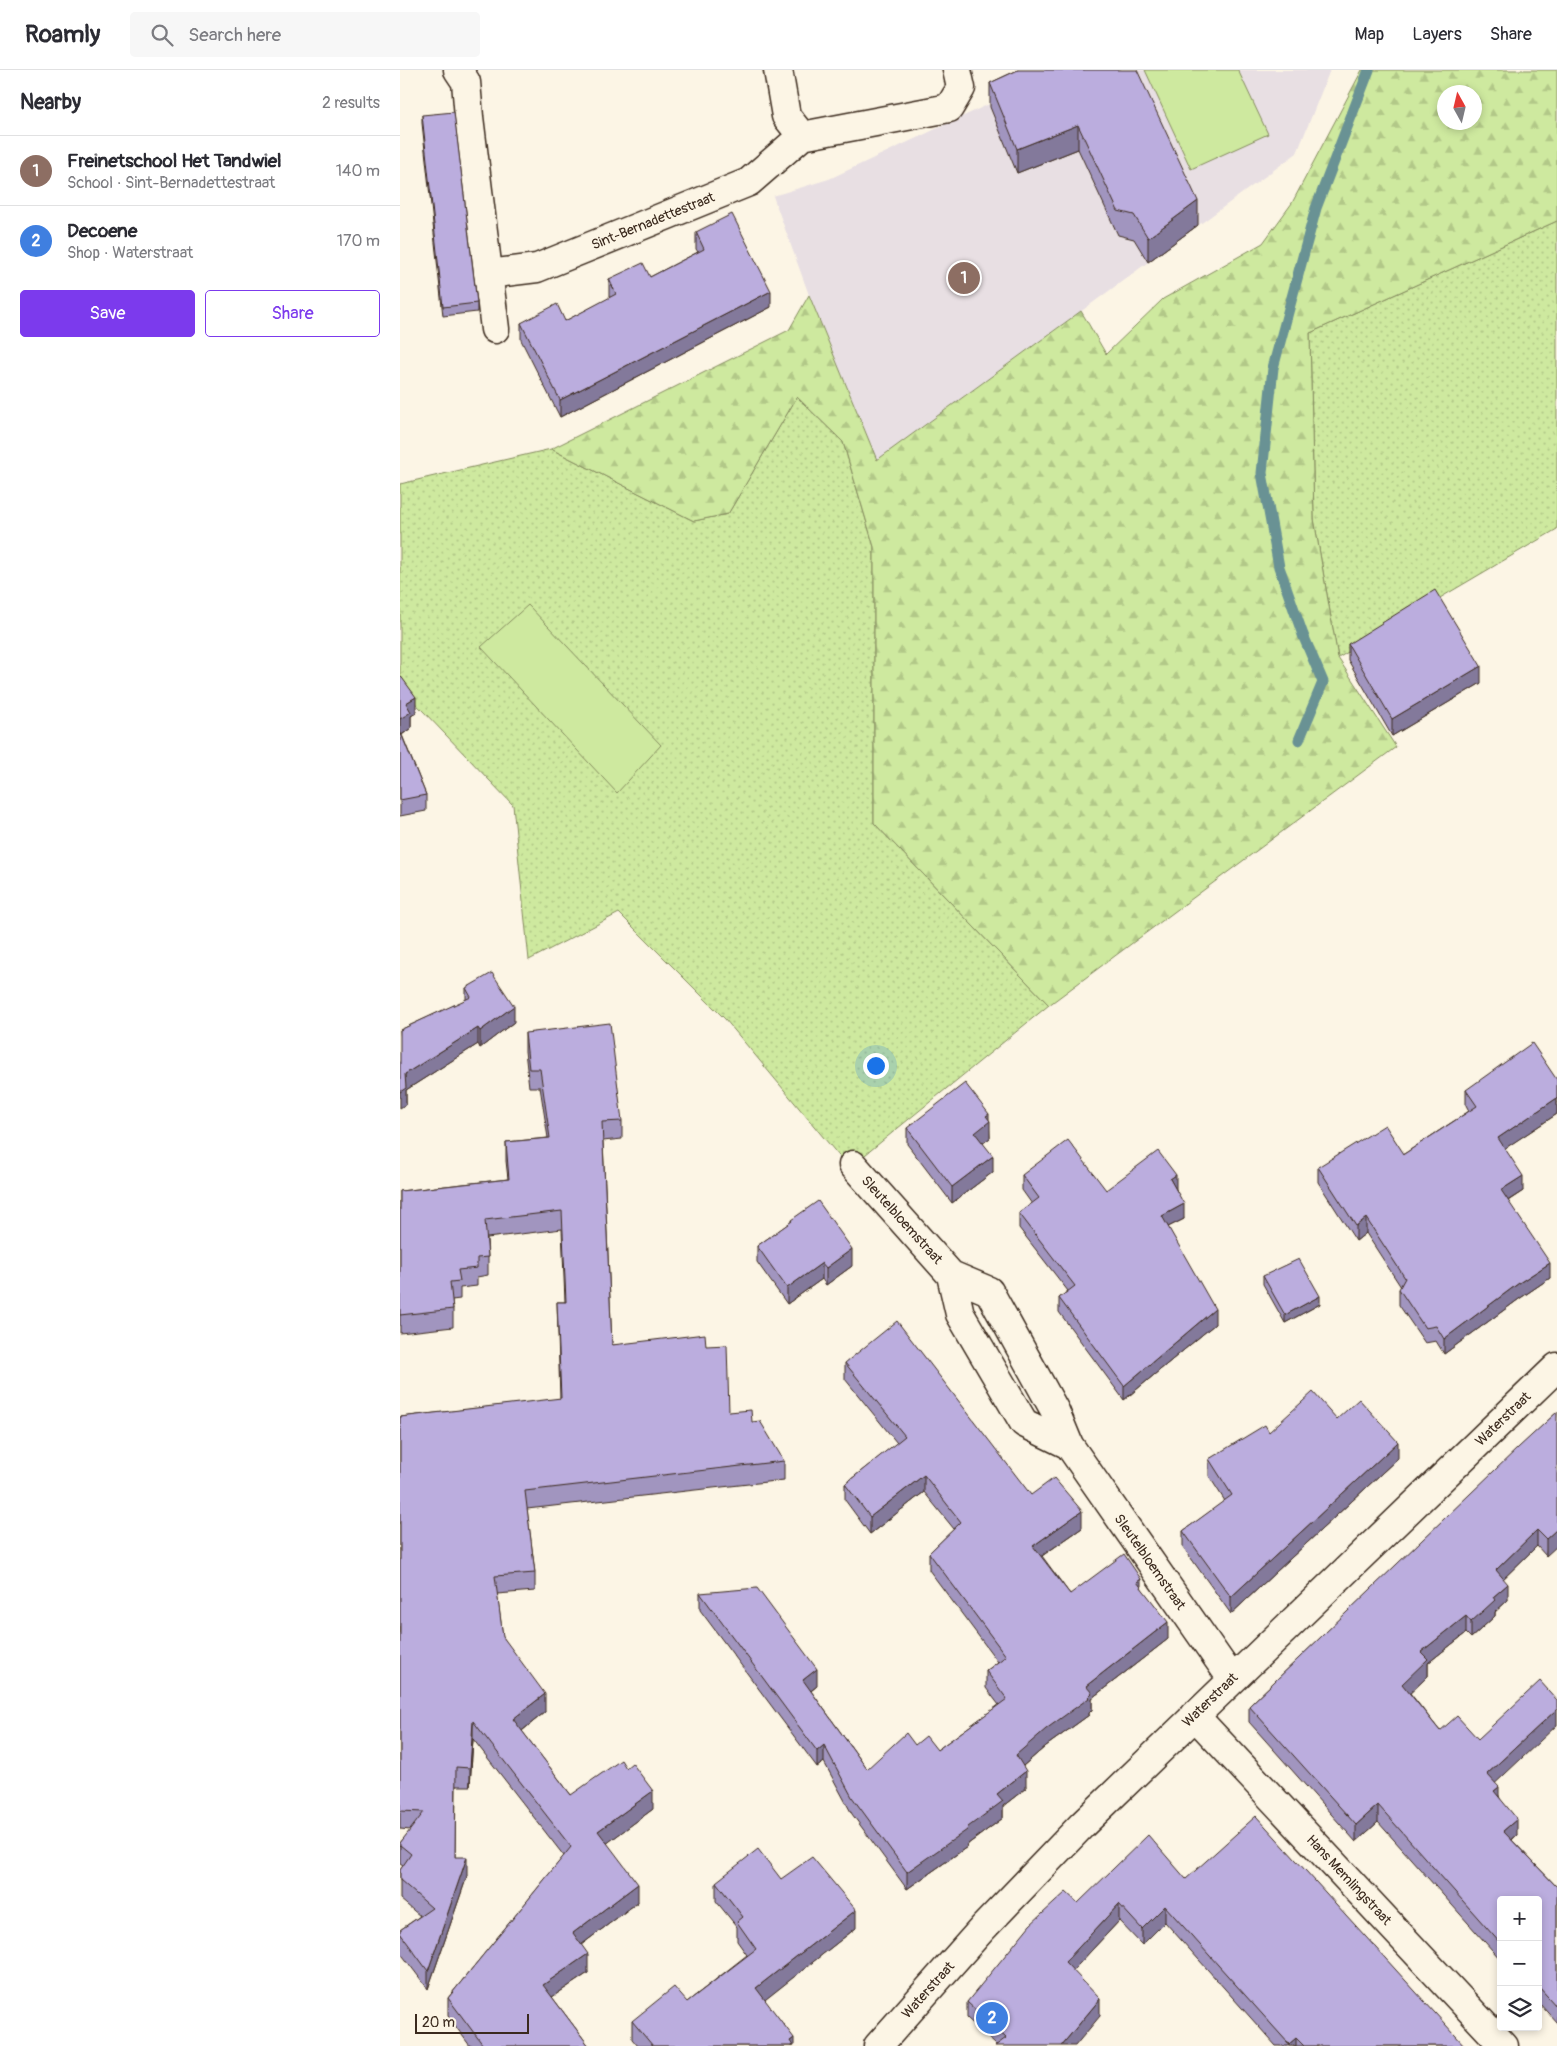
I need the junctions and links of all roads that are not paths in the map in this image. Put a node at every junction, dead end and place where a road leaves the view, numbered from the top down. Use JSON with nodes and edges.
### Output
{"nodes":[{"id":1,"x":458,"y":70,"type":"edge"},
{"id":2,"x":778,"y":70,"type":"edge"},
{"id":3,"x":957,"y":70,"type":"edge"},
{"id":4,"x":802,"y":136,"type":"junction"},
{"id":5,"x":488,"y":274,"type":"junction"},
{"id":6,"x":495,"y":329,"type":"dead end"},
{"id":7,"x":853,"y":1164,"type":"dead end"},
{"id":8,"x":951,"y":1275,"type":"junction"},
{"id":9,"x":1557,"y":1367,"type":"edge"},
{"id":10,"x":1069,"y":1445,"type":"junction"},
{"id":11,"x":1232,"y":1678,"type":"junction"},
{"id":12,"x":1194,"y":1715,"type":"junction"},
{"id":13,"x":878,"y":2046,"type":"edge"},
{"id":14,"x":1504,"y":2046,"type":"edge"}],
"edges":[{"from":1,"to":5,"type":"street"},
{"from":2,"to":4,"type":"street"},
{"from":3,"to":4,"type":"street"},
{"from":4,"to":5,"type":"street","name":"Sint-Bernadettestraat"},
{"from":5,"to":6,"type":"street"},
{"from":7,"to":8,"type":"street","name":"Sleutelbloemstraat"},
{"from":8,"to":10,"type":"street","name":"Sleutelbloemstraat"},
{"from":8,"to":10,"type":"street","name":"Sleutelbloemstraat"},
{"from":9,"to":11,"type":"street","name":"Waterstraat"},
{"from":10,"to":11,"type":"street","name":"Sleutelbloemstraat"},
{"from":11,"to":12,"type":"street","name":"Waterstraat"},
{"from":12,"to":13,"type":"street","name":"Waterstraat"},
{"from":12,"to":14,"type":"street","name":"Hans Memlingstraat"}]}
